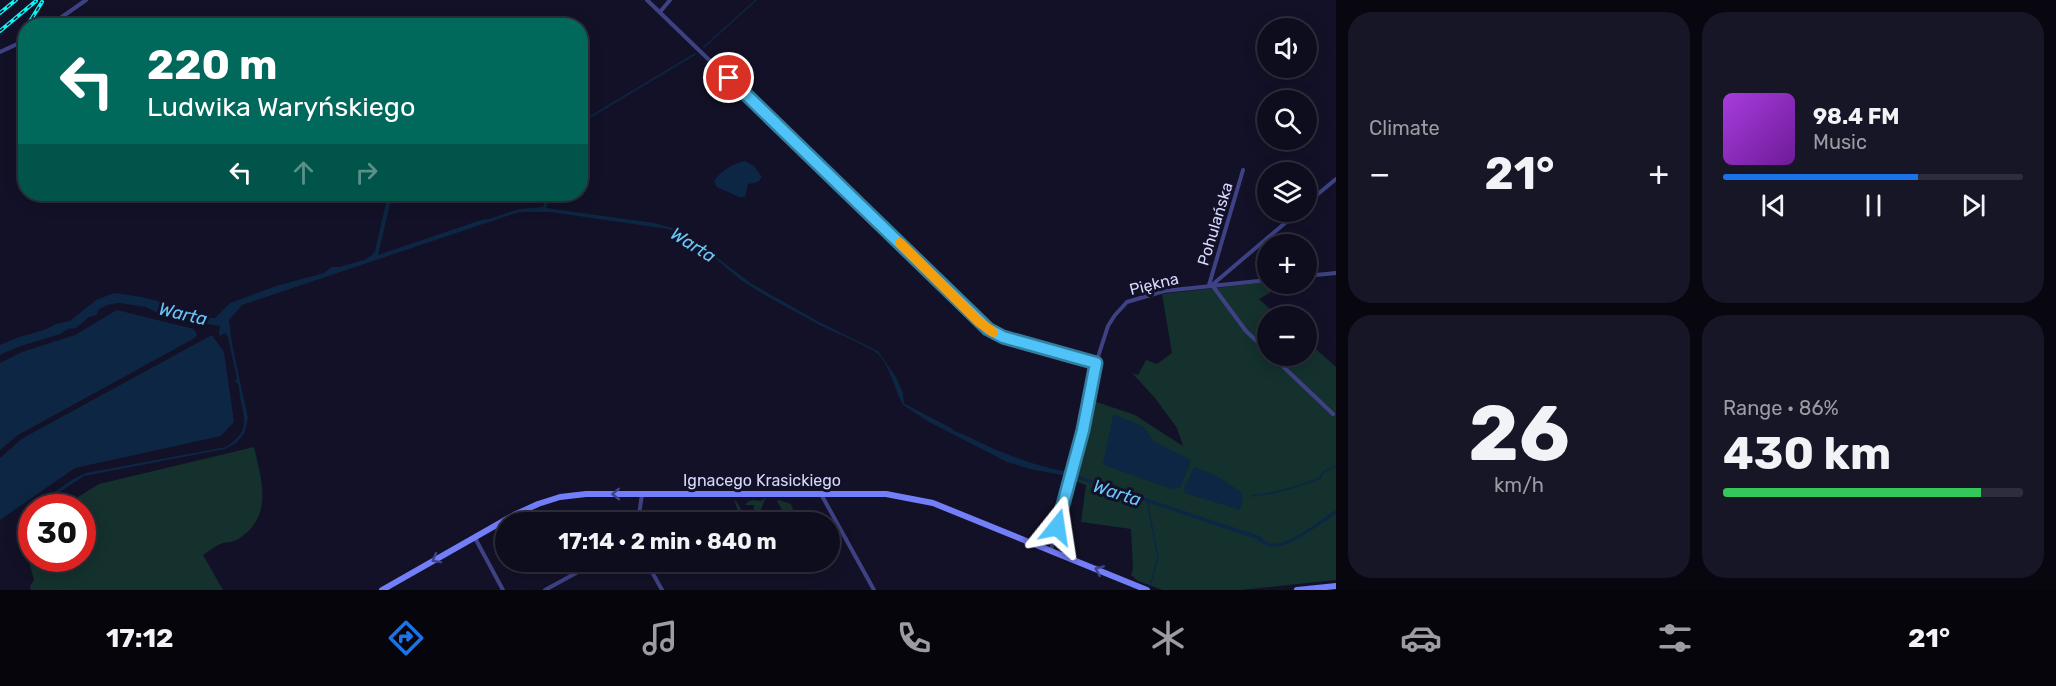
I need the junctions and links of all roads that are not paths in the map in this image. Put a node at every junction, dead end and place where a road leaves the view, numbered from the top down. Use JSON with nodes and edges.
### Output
{"nodes":[{"id":1,"x":86,"y":0,"type":"edge"},
{"id":2,"x":647,"y":0,"type":"edge"},
{"id":3,"x":670,"y":0,"type":"edge"},
{"id":4,"x":660,"y":12,"type":"junction"},
{"id":5,"x":60,"y":18,"type":"edge"},
{"id":6,"x":18,"y":44,"type":"edge"},
{"id":7,"x":0,"y":52,"type":"edge"},
{"id":8,"x":1243,"y":170,"type":"dead end"},
{"id":9,"x":1336,"y":179,"type":"edge"},
{"id":10,"x":1317,"y":195,"type":"edge"},
{"id":11,"x":1286,"y":222,"type":"edge"},
{"id":12,"x":1336,"y":273,"type":"edge"},
{"id":13,"x":1317,"y":275,"type":"edge"},
{"id":14,"x":1257,"y":281,"type":"edge"},
{"id":15,"x":1211,"y":285,"type":"junction"},
{"id":16,"x":1257,"y":342,"type":"edge"},
{"id":17,"x":1096,"y":363,"type":"junction"},
{"id":18,"x":1283,"y":366,"type":"edge"},
{"id":19,"x":1333,"y":414,"type":"dead end"},
{"id":20,"x":642,"y":494,"type":"junction"},
{"id":21,"x":821,"y":494,"type":"junction"},
{"id":22,"x":639,"y":512,"type":"edge"},
{"id":23,"x":475,"y":537,"type":"junction"},
{"id":24,"x":1051,"y":550,"type":"junction"},
{"id":25,"x":578,"y":572,"type":"edge"},
{"id":26,"x":652,"y":572,"type":"edge"},
{"id":27,"x":1336,"y":586,"type":"edge"},
{"id":28,"x":382,"y":590,"type":"edge"},
{"id":29,"x":503,"y":590,"type":"edge"},
{"id":30,"x":545,"y":590,"type":"edge"},
{"id":31,"x":662,"y":590,"type":"edge"},
{"id":32,"x":874,"y":590,"type":"edge"},
{"id":33,"x":1147,"y":590,"type":"edge"},
{"id":34,"x":1297,"y":590,"type":"edge"}],
"edges":[{"from":1,"to":5,"type":"street"},
{"from":2,"to":4,"type":"street"},
{"from":3,"to":4,"type":"street"},
{"from":4,"to":17,"type":"street"},
{"from":6,"to":7,"type":"street"},
{"from":8,"to":15,"type":"street","name":"Pohulańska"},
{"from":9,"to":10,"type":"street"},
{"from":11,"to":15,"type":"street"},
{"from":12,"to":13,"type":"street"},
{"from":14,"to":15,"type":"street","name":"Piękna"},
{"from":15,"to":16,"type":"street"},
{"from":15,"to":17,"type":"street","name":"Piękna"},
{"from":17,"to":24,"type":"street","name":"Piękna"},
{"from":18,"to":19,"type":"street"},
{"from":20,"to":21,"type":"street","name":"Ignacego Krasickiego"},
{"from":20,"to":22,"type":"street"},
{"from":20,"to":23,"type":"street","name":"Ignacego Krasickiego","one_way":true},
{"from":21,"to":24,"type":"street","name":"Ignacego Krasickiego"},
{"from":21,"to":32,"type":"street"},
{"from":23,"to":28,"type":"street","name":"Ignacego Krasickiego","one_way":true},
{"from":23,"to":29,"type":"street"},
{"from":33,"to":24,"type":"street","name":"Ignacego Krasickiego","one_way":true},
{"from":25,"to":30,"type":"street"},
{"from":26,"to":31,"type":"street"},
{"from":27,"to":34,"type":"street"}]}
